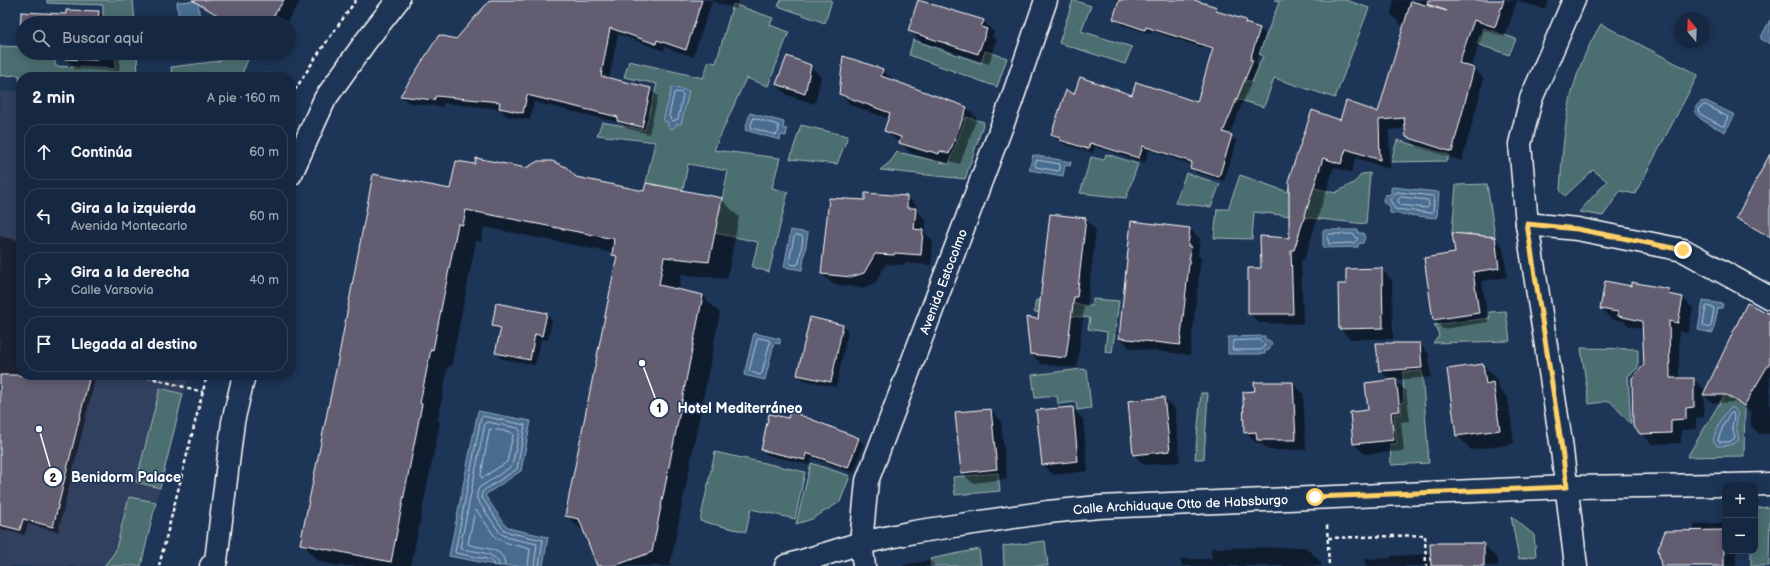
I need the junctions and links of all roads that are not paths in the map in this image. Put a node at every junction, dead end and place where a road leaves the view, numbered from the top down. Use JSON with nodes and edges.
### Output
{"nodes":[{"id":1,"x":398,"y":0,"type":"edge"},
{"id":2,"x":1046,"y":0,"type":"edge"},
{"id":3,"x":1574,"y":0,"type":"edge"},
{"id":4,"x":296,"y":163,"type":"edge"},
{"id":5,"x":1527,"y":224,"type":"junction"},
{"id":6,"x":1770,"y":298,"type":"edge"},
{"id":7,"x":243,"y":380,"type":"edge"},
{"id":8,"x":1758,"y":484,"type":"edge"},
{"id":9,"x":1770,"y":484,"type":"edge"},
{"id":10,"x":1722,"y":485,"type":"edge"},
{"id":11,"x":1567,"y":487,"type":"junction"},
{"id":12,"x":861,"y":543,"type":"junction"},
{"id":13,"x":215,"y":564,"type":"edge"},
{"id":14,"x":786,"y":566,"type":"edge"},
{"id":15,"x":864,"y":566,"type":"edge"},
{"id":16,"x":1576,"y":566,"type":"edge"}],
"edges":[{"from":1,"to":4,"type":"street"},
{"from":2,"to":12,"type":"street","name":"Avenida Estocolmo"},
{"from":3,"to":5,"type":"street"},
{"from":5,"to":6,"type":"street"},
{"from":5,"to":11,"type":"street"},
{"from":7,"to":13,"type":"street"},
{"from":8,"to":9,"type":"street","name":"Calle Archiduque Otto de Habsburgo"},
{"from":10,"to":11,"type":"street","name":"Calle Archiduque Otto de Habsburgo"},
{"from":11,"to":12,"type":"street","name":"Calle Archiduque Otto de Habsburgo"},
{"from":11,"to":16,"type":"street"},
{"from":12,"to":14,"type":"street","name":"Calle Archiduque Otto de Habsburgo"},
{"from":12,"to":15,"type":"street","name":"Avenida Estocolmo"}]}
